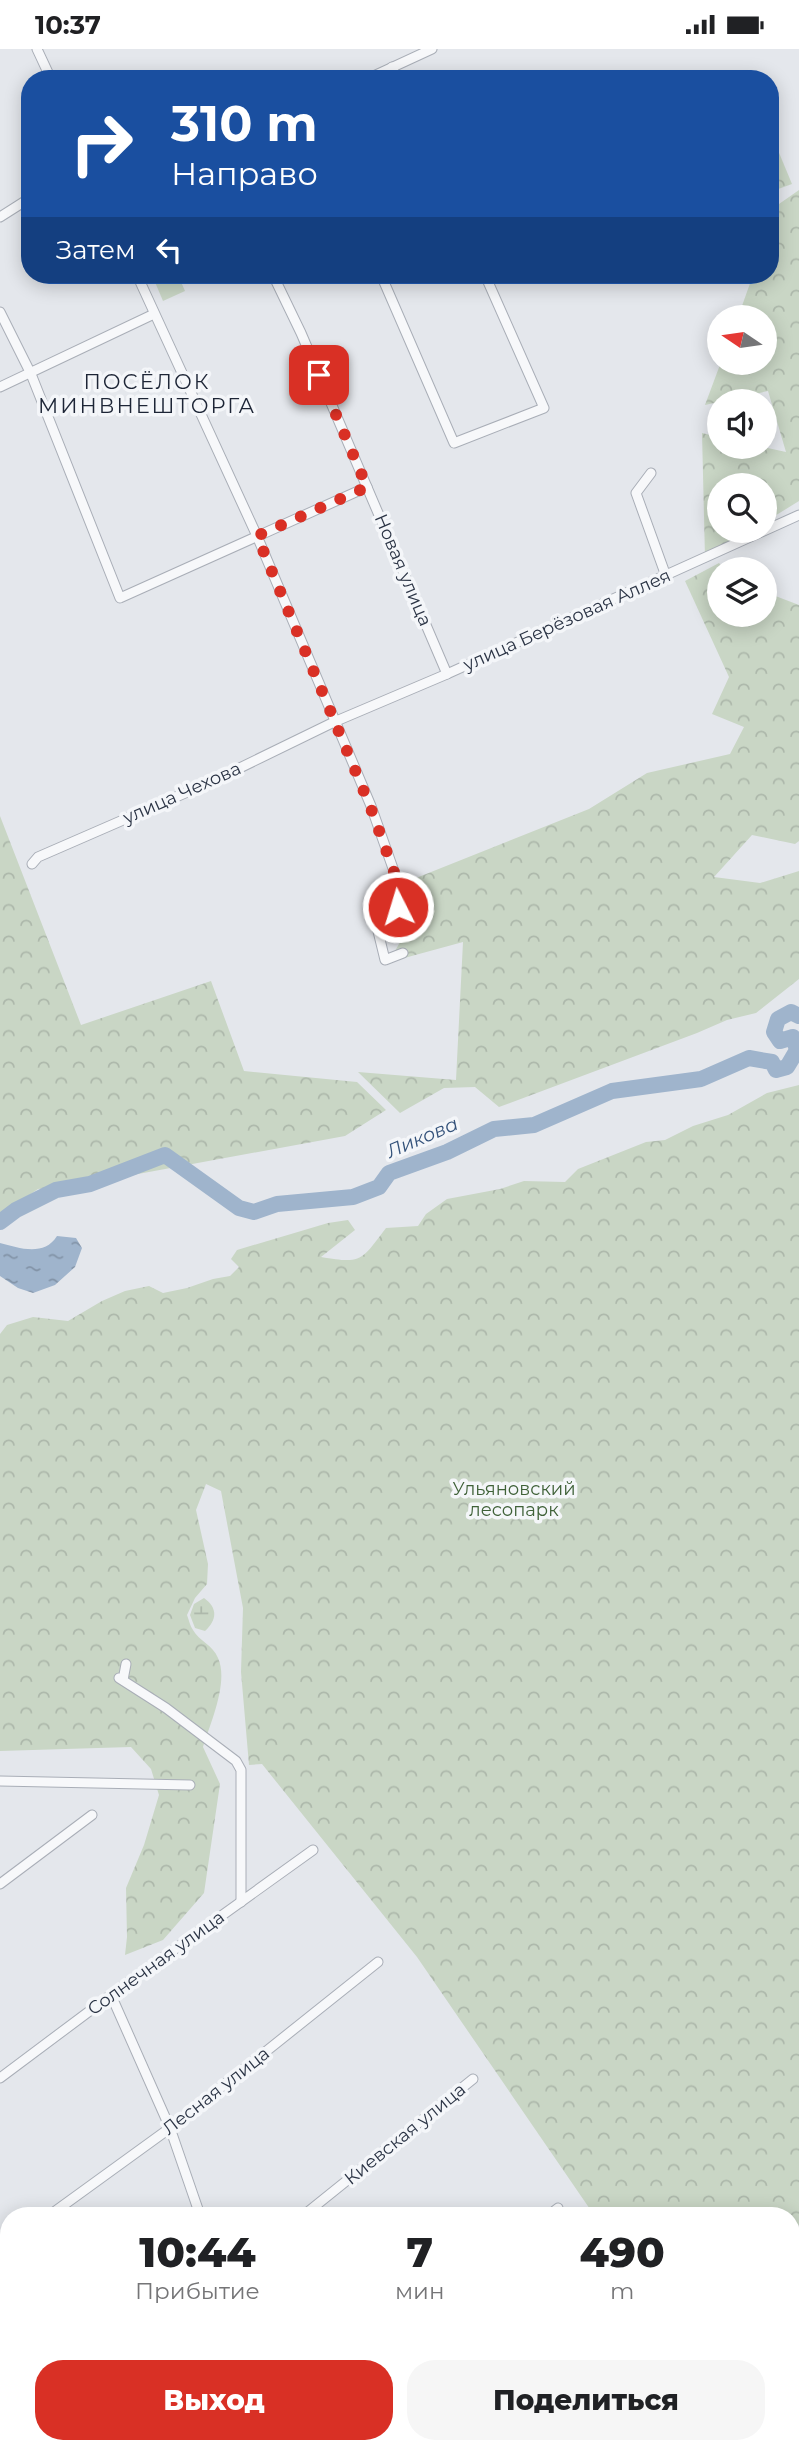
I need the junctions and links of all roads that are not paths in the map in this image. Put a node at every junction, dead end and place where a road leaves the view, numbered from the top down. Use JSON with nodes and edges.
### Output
{"nodes":[{"id":1,"x":37,"y":49,"type":"edge"},
{"id":2,"x":432,"y":49,"type":"edge"},
{"id":3,"x":392,"y":68,"type":"joint"},
{"id":4,"x":47,"y":70,"type":"edge"},
{"id":5,"x":387,"y":70,"type":"edge"},
{"id":6,"x":21,"y":203,"type":"edge"},
{"id":7,"x":0,"y":216,"type":"edge"},
{"id":8,"x":141,"y":284,"type":"edge"},
{"id":9,"x":277,"y":284,"type":"edge"},
{"id":10,"x":385,"y":284,"type":"edge"},
{"id":11,"x":489,"y":284,"type":"edge"},
{"id":12,"x":0,"y":312,"type":"edge"},
{"id":13,"x":154,"y":314,"type":"junction"},
{"id":14,"x":31,"y":374,"type":"junction"},
{"id":15,"x":0,"y":387,"type":"edge"},
{"id":16,"x":652,"y":473,"type":"dead end"},
{"id":17,"x":367,"y":487,"type":"junction"},
{"id":18,"x":799,"y":515,"type":"edge"},
{"id":19,"x":257,"y":536,"type":"junction"},
{"id":20,"x":666,"y":576,"type":"junction"},
{"id":21,"x":447,"y":674,"type":"junction"},
{"id":22,"x":334,"y":722,"type":"junction"},
{"id":23,"x":32,"y":865,"type":"dead end"},
{"id":24,"x":403,"y":953,"type":"dead end"},
{"id":25,"x":126,"y":1664,"type":"dead end"},
{"id":26,"x":0,"y":1781,"type":"edge"},
{"id":27,"x":190,"y":1785,"type":"dead end"},
{"id":28,"x":92,"y":1815,"type":"dead end"},
{"id":29,"x":313,"y":1850,"type":"dead end"},
{"id":30,"x":0,"y":1884,"type":"edge"},
{"id":31,"x":241,"y":1902,"type":"junction"},
{"id":32,"x":378,"y":1962,"type":"dead end"},
{"id":33,"x":111,"y":1995,"type":"junction"},
{"id":34,"x":0,"y":2078,"type":"edge"},
{"id":35,"x":473,"y":2079,"type":"dead end"},
{"id":36,"x":170,"y":2128,"type":"junction"},
{"id":37,"x":61,"y":2207,"type":"edge"},
{"id":38,"x":197,"y":2207,"type":"edge"},
{"id":39,"x":314,"y":2207,"type":"edge"}],
"edges":[{"from":1,"to":4,"type":"street"},
{"from":2,"to":3,"type":"street"},
{"from":3,"to":5,"type":"street"},
{"from":6,"to":7,"type":"street"},
{"from":8,"to":13,"type":"street"},
{"from":9,"to":17,"type":"street","name":"Новая улица"},
{"from":10,"to":11,"type":"street"},
{"from":12,"to":14,"type":"street"},
{"from":13,"to":14,"type":"street"},
{"from":13,"to":19,"type":"street"},
{"from":14,"to":15,"type":"street"},
{"from":14,"to":19,"type":"street"},
{"from":16,"to":20,"type":"street"},
{"from":17,"to":19,"type":"street"},
{"from":17,"to":21,"type":"street","name":"Новая улица"},
{"from":18,"to":20,"type":"street","name":"улица Берёзовая Аллея"},
{"from":19,"to":22,"type":"street"},
{"from":20,"to":21,"type":"street","name":"улица Берёзовая Аллея"},
{"from":21,"to":22,"type":"street","name":"улица Берёзовая Аллея"},
{"from":22,"to":23,"type":"street","name":"улица Чехова"},
{"from":22,"to":24,"type":"street"},
{"from":25,"to":31,"type":"street"},
{"from":26,"to":27,"type":"street"},
{"from":28,"to":30,"type":"street"},
{"from":29,"to":31,"type":"street","name":"Солнечная улица"},
{"from":31,"to":33,"type":"street","name":"Солнечная улица"},
{"from":32,"to":36,"type":"street","name":"Лесная улица"},
{"from":33,"to":34,"type":"street","name":"Солнечная улица"},
{"from":33,"to":36,"type":"street"},
{"from":35,"to":39,"type":"street","name":"Киевская улица"},
{"from":36,"to":37,"type":"street","name":"Лесная улица"},
{"from":36,"to":38,"type":"street"}]}
